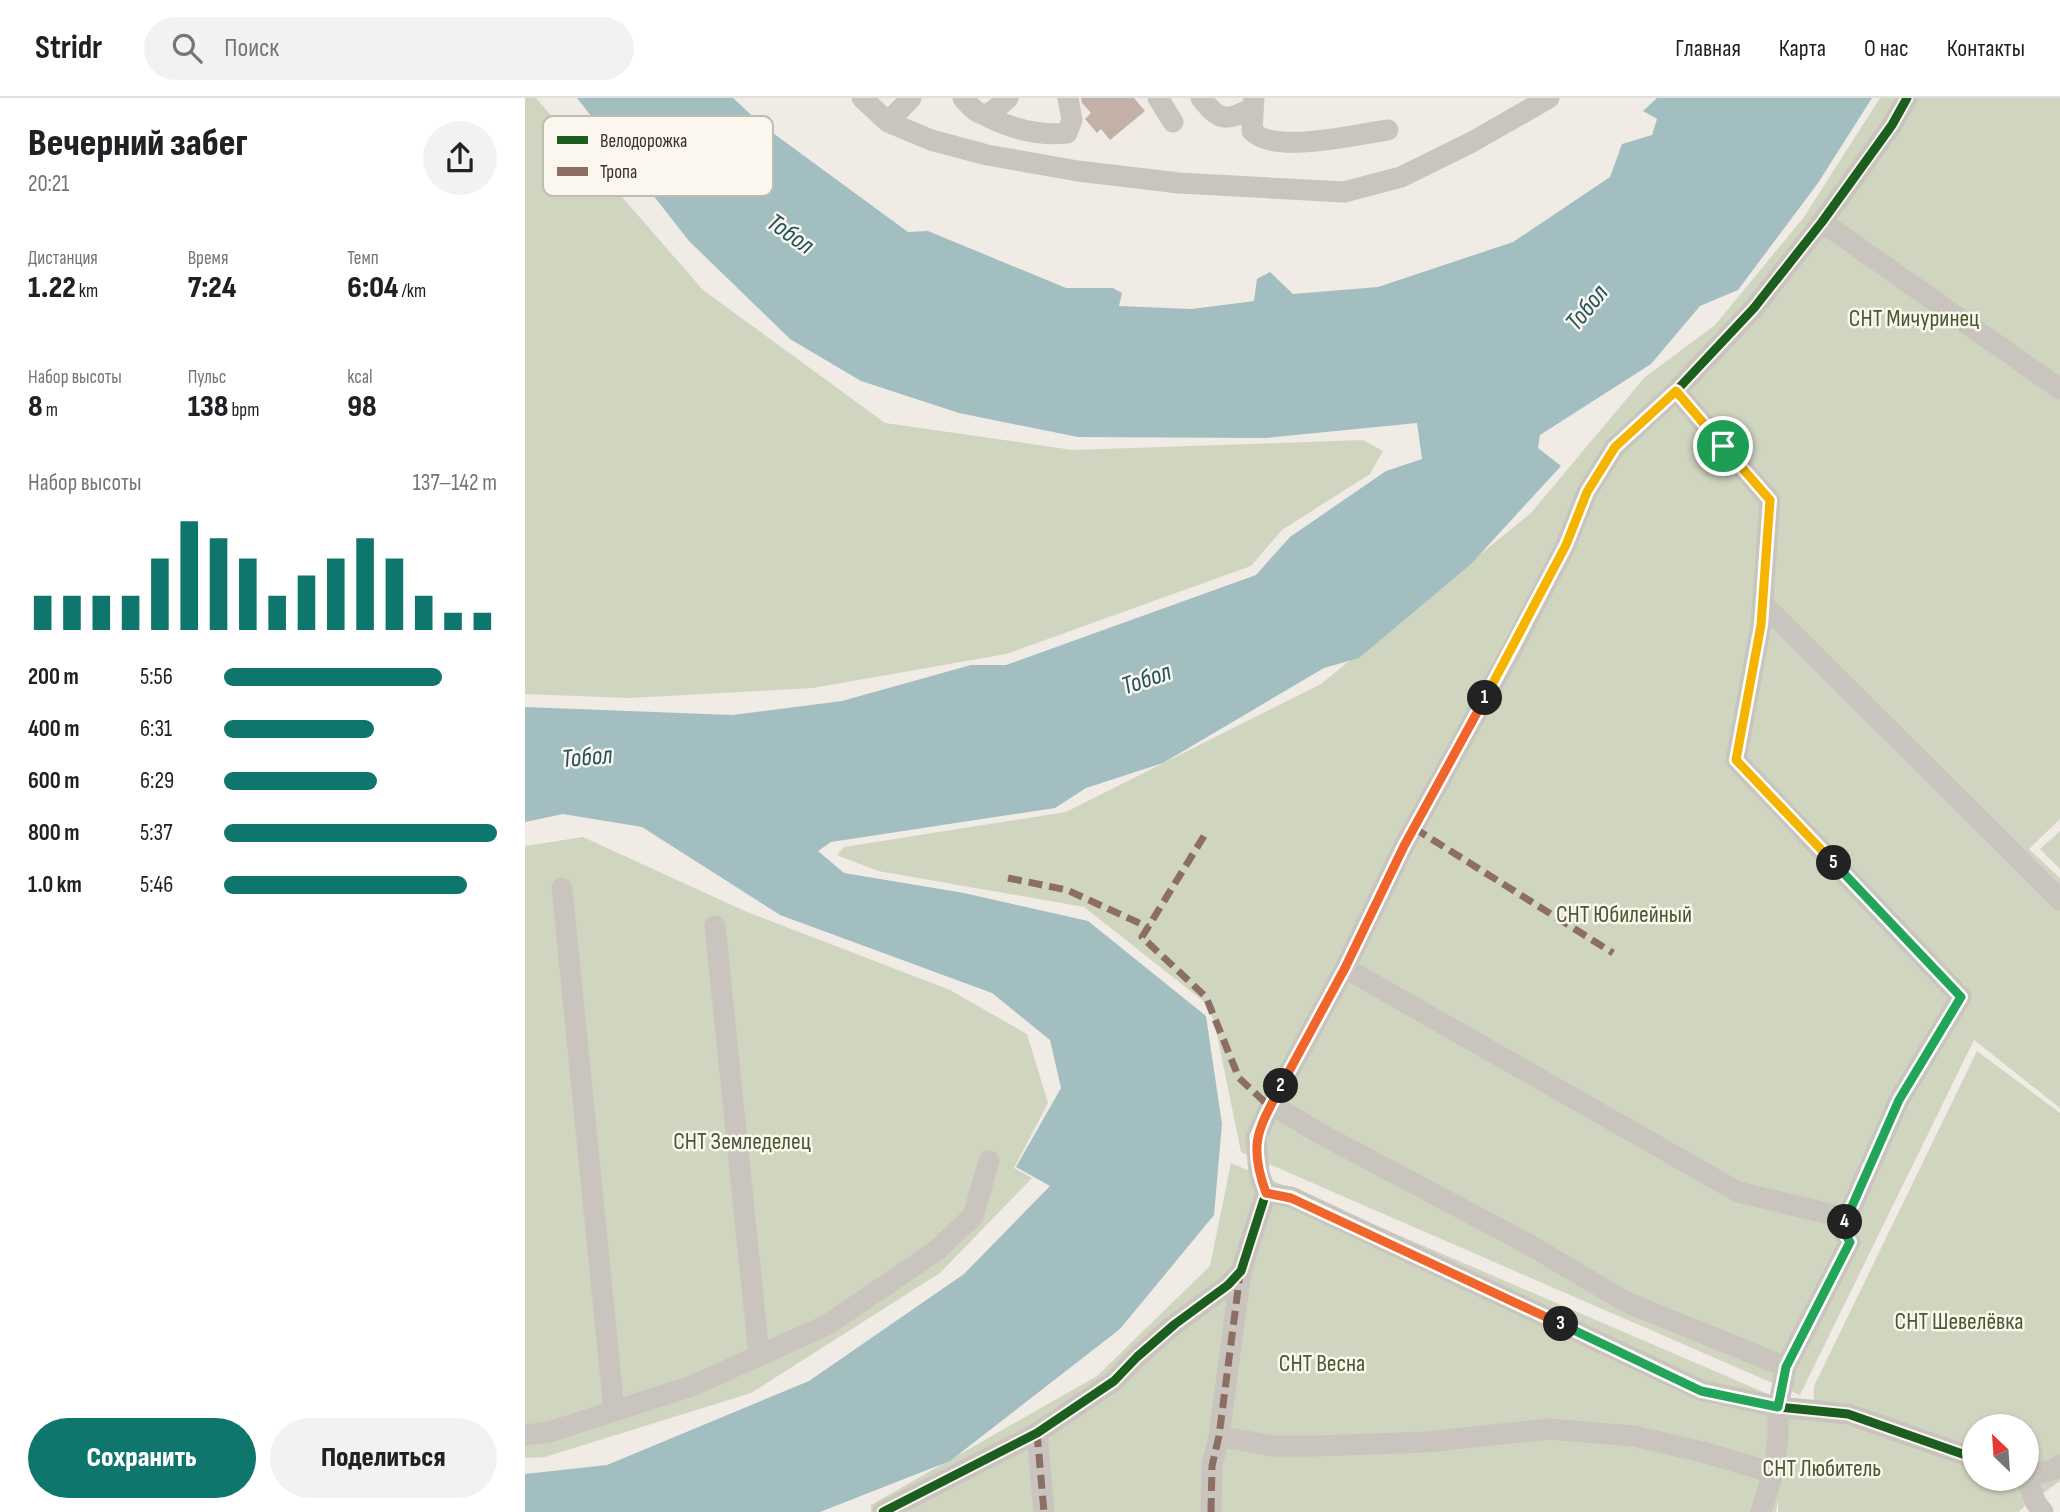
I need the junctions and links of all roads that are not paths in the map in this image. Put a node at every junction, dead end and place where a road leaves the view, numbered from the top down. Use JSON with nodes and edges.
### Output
{"nodes":[{"id":1,"x":862,"y":98,"type":"edge"},
{"id":2,"x":911,"y":98,"type":"edge"},
{"id":3,"x":963,"y":98,"type":"edge"},
{"id":4,"x":1068,"y":98,"type":"edge"},
{"id":5,"x":1158,"y":98,"type":"edge"},
{"id":6,"x":1201,"y":98,"type":"edge"},
{"id":7,"x":1549,"y":98,"type":"edge"},
{"id":8,"x":1907,"y":98,"type":"edge"},
{"id":9,"x":1253,"y":103,"type":"edge"},
{"id":10,"x":994,"y":108,"type":"edge"},
{"id":11,"x":888,"y":122,"type":"junction"},
{"id":12,"x":1173,"y":122,"type":"dead end"},
{"id":13,"x":1388,"y":130,"type":"dead end"},
{"id":14,"x":1822,"y":222,"type":"junction"},
{"id":15,"x":2060,"y":389,"type":"edge"},
{"id":16,"x":1676,"y":391,"type":"junction"},
{"id":17,"x":1762,"y":603,"type":"junction"},
{"id":18,"x":562,"y":888,"type":"dead end"},
{"id":19,"x":2060,"y":900,"type":"edge"},
{"id":20,"x":715,"y":926,"type":"dead end"},
{"id":21,"x":1345,"y":968,"type":"junction"},
{"id":22,"x":1271,"y":1104,"type":"junction"},
{"id":23,"x":989,"y":1161,"type":"dead end"},
{"id":24,"x":1266,"y":1193,"type":"junction"},
{"id":25,"x":1842,"y":1229,"type":"junction"},
{"id":26,"x":1241,"y":1271,"type":"junction"},
{"id":27,"x":759,"y":1356,"type":"junction"},
{"id":28,"x":1786,"y":1367,"type":"junction"},
{"id":29,"x":1778,"y":1407,"type":"junction"},
{"id":30,"x":614,"y":1411,"type":"junction"},
{"id":31,"x":1037,"y":1433,"type":"junction"},
{"id":32,"x":525,"y":1435,"type":"edge"},
{"id":33,"x":1219,"y":1436,"type":"junction"},
{"id":34,"x":1962,"y":1454,"type":"edge"},
{"id":35,"x":2060,"y":1465,"type":"edge"},
{"id":36,"x":1773,"y":1473,"type":"junction"},
{"id":37,"x":2039,"y":1474,"type":"edge"},
{"id":38,"x":2032,"y":1491,"type":"edge"},
{"id":39,"x":883,"y":1512,"type":"edge"},
{"id":40,"x":1044,"y":1512,"type":"edge"},
{"id":41,"x":1211,"y":1512,"type":"edge"},
{"id":42,"x":1761,"y":1512,"type":"edge"},
{"id":43,"x":2043,"y":1512,"type":"edge"}],
"edges":[{"from":1,"to":11,"type":"street"},
{"from":2,"to":11,"type":"street"},
{"from":3,"to":10,"type":"street"},
{"from":4,"to":10,"type":"street"},
{"from":5,"to":12,"type":"street"},
{"from":6,"to":9,"type":"street"},
{"from":7,"to":11,"type":"street"},
{"from":8,"to":14,"type":"street"},
{"from":9,"to":13,"type":"street"},
{"from":14,"to":15,"type":"street"},
{"from":14,"to":16,"type":"street"},
{"from":16,"to":17,"type":"street"},
{"from":16,"to":21,"type":"street"},
{"from":17,"to":19,"type":"street"},
{"from":17,"to":25,"type":"street"},
{"from":18,"to":30,"type":"street"},
{"from":20,"to":27,"type":"street"},
{"from":21,"to":22,"type":"street"},
{"from":21,"to":25,"type":"street"},
{"from":22,"to":24,"type":"street"},
{"from":22,"to":28,"type":"street"},
{"from":23,"to":27,"type":"street"},
{"from":24,"to":26,"type":"street"},
{"from":24,"to":29,"type":"street"},
{"from":25,"to":28,"type":"street"},
{"from":26,"to":31,"type":"street"},
{"from":26,"to":33,"type":"street"},
{"from":27,"to":30,"type":"street"},
{"from":28,"to":29,"type":"street"},
{"from":29,"to":34,"type":"street"},
{"from":29,"to":36,"type":"street"},
{"from":30,"to":32,"type":"street"},
{"from":31,"to":39,"type":"street"},
{"from":31,"to":40,"type":"street"},
{"from":33,"to":36,"type":"street"},
{"from":33,"to":41,"type":"street"},
{"from":35,"to":37,"type":"street"},
{"from":36,"to":42,"type":"street"},
{"from":38,"to":43,"type":"street"}]}
